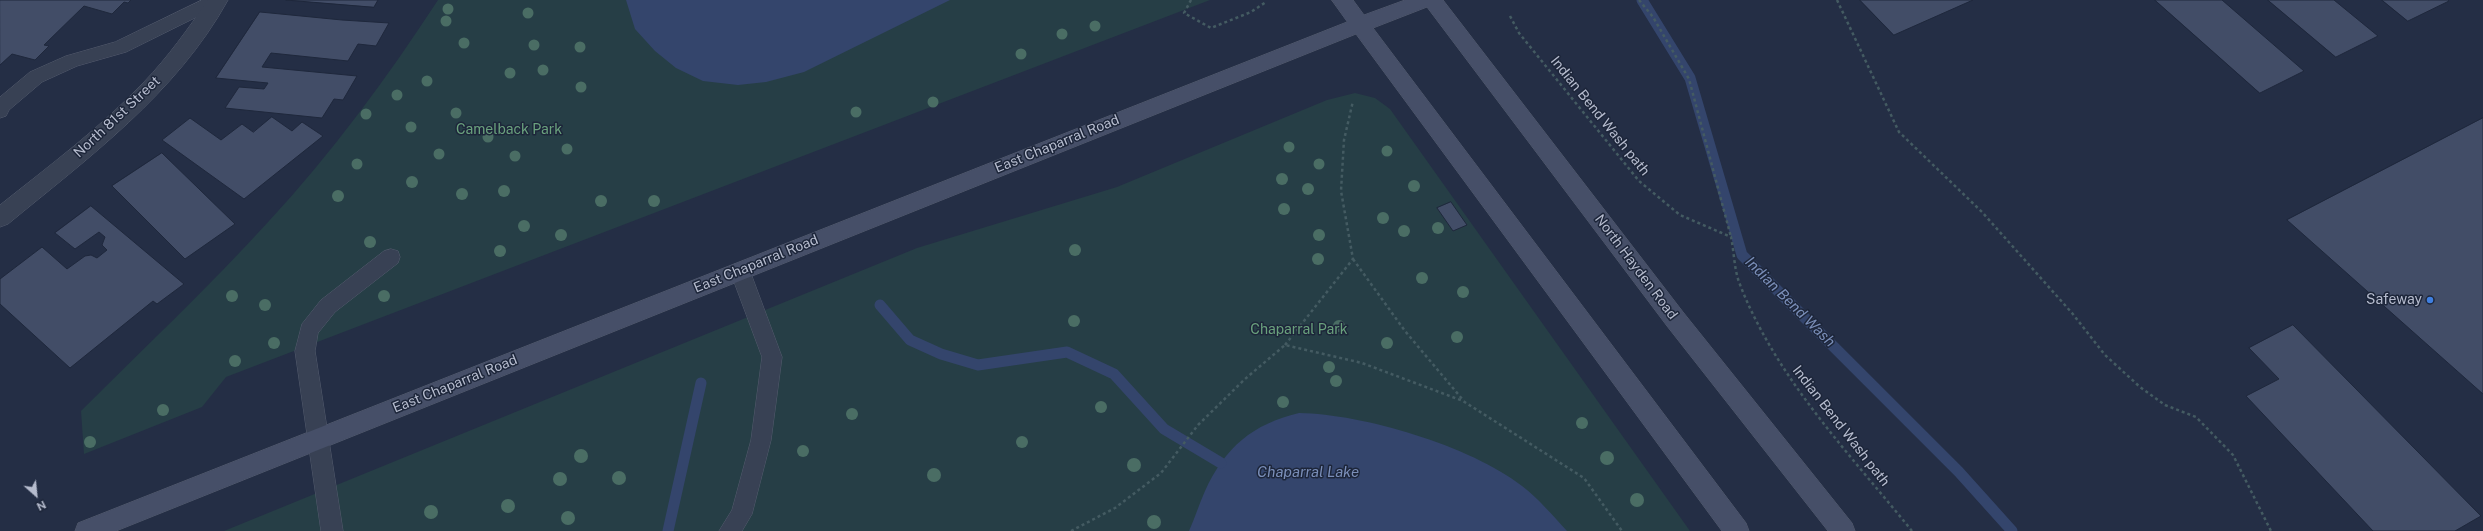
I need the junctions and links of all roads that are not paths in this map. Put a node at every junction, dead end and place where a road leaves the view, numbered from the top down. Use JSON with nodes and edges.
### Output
{"nodes":[{"id":1,"x":218,"y":0,"type":"edge"},
{"id":2,"x":1342,"y":0,"type":"edge"},
{"id":3,"x":1426,"y":0,"type":"edge"},
{"id":4,"x":1432,"y":0,"type":"edge"},
{"id":5,"x":1360,"y":25,"type":"junction"},
{"id":6,"x":0,"y":111,"type":"edge"},
{"id":7,"x":0,"y":218,"type":"edge"},
{"id":8,"x":391,"y":257,"type":"dead end"},
{"id":9,"x":740,"y":271,"type":"junction"},
{"id":10,"x":317,"y":439,"type":"junction"},
{"id":11,"x":87,"y":531,"type":"edge"},
{"id":12,"x":332,"y":531,"type":"edge"},
{"id":13,"x":730,"y":531,"type":"edge"},
{"id":14,"x":1737,"y":531,"type":"edge"},
{"id":15,"x":1843,"y":531,"type":"edge"}],
"edges":[{"from":1,"to":6,"type":"lane"},
{"from":1,"to":7,"type":"street","name":"North 81st Street"},
{"from":2,"to":5,"type":"main road"},
{"from":3,"to":5,"type":"main road","name":"East Chaparral Road"},
{"from":4,"to":15,"type":"main road","name":"North Hayden Road"},
{"from":5,"to":9,"type":"main road","name":"East Chaparral Road"},
{"from":5,"to":14,"type":"main road"},
{"from":8,"to":10,"type":"lane"},
{"from":9,"to":10,"type":"main road","name":"East Chaparral Road"},
{"from":9,"to":13,"type":"lane"},
{"from":10,"to":11,"type":"main road","name":"East Chaparral Road"},
{"from":10,"to":12,"type":"lane"}]}
